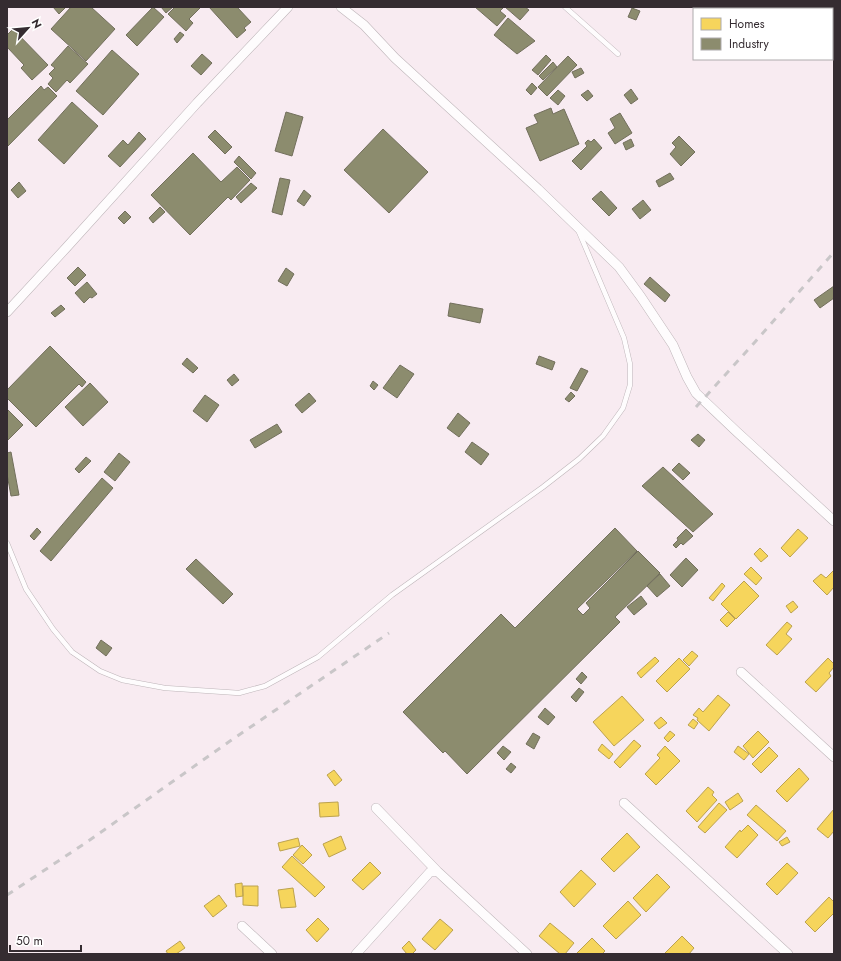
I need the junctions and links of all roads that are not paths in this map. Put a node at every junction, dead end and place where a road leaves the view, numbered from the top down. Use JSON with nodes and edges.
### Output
{"nodes":[{"id":1,"x":288,"y":7,"type":"edge"},
{"id":2,"x":341,"y":7,"type":"edge"},
{"id":3,"x":564,"y":7,"type":"edge"},
{"id":4,"x":618,"y":54,"type":"dead end"},
{"id":5,"x":576,"y":224,"type":"junction"},
{"id":6,"x":9,"y":307,"type":"edge"},
{"id":7,"x":834,"y":521,"type":"edge"},
{"id":8,"x":7,"y":543,"type":"edge"},
{"id":9,"x":741,"y":672,"type":"dead end"},
{"id":10,"x":834,"y":757,"type":"edge"},
{"id":11,"x":624,"y":802,"type":"dead end"},
{"id":12,"x":376,"y":808,"type":"dead end"},
{"id":13,"x":437,"y":871,"type":"junction"},
{"id":14,"x":242,"y":926,"type":"dead end"},
{"id":15,"x":272,"y":954,"type":"edge"},
{"id":16,"x":356,"y":954,"type":"edge"},
{"id":17,"x":527,"y":954,"type":"edge"},
{"id":18,"x":788,"y":954,"type":"edge"}],
"edges":[{"from":1,"to":6,"type":"street"},
{"from":2,"to":5,"type":"street"},
{"from":3,"to":4,"type":"lane"},
{"from":5,"to":7,"type":"street"},
{"from":5,"to":8,"type":"lane"},
{"from":9,"to":10,"type":"street"},
{"from":11,"to":18,"type":"street"},
{"from":12,"to":13,"type":"street"},
{"from":13,"to":16,"type":"street"},
{"from":13,"to":17,"type":"street"},
{"from":14,"to":15,"type":"street"}]}
